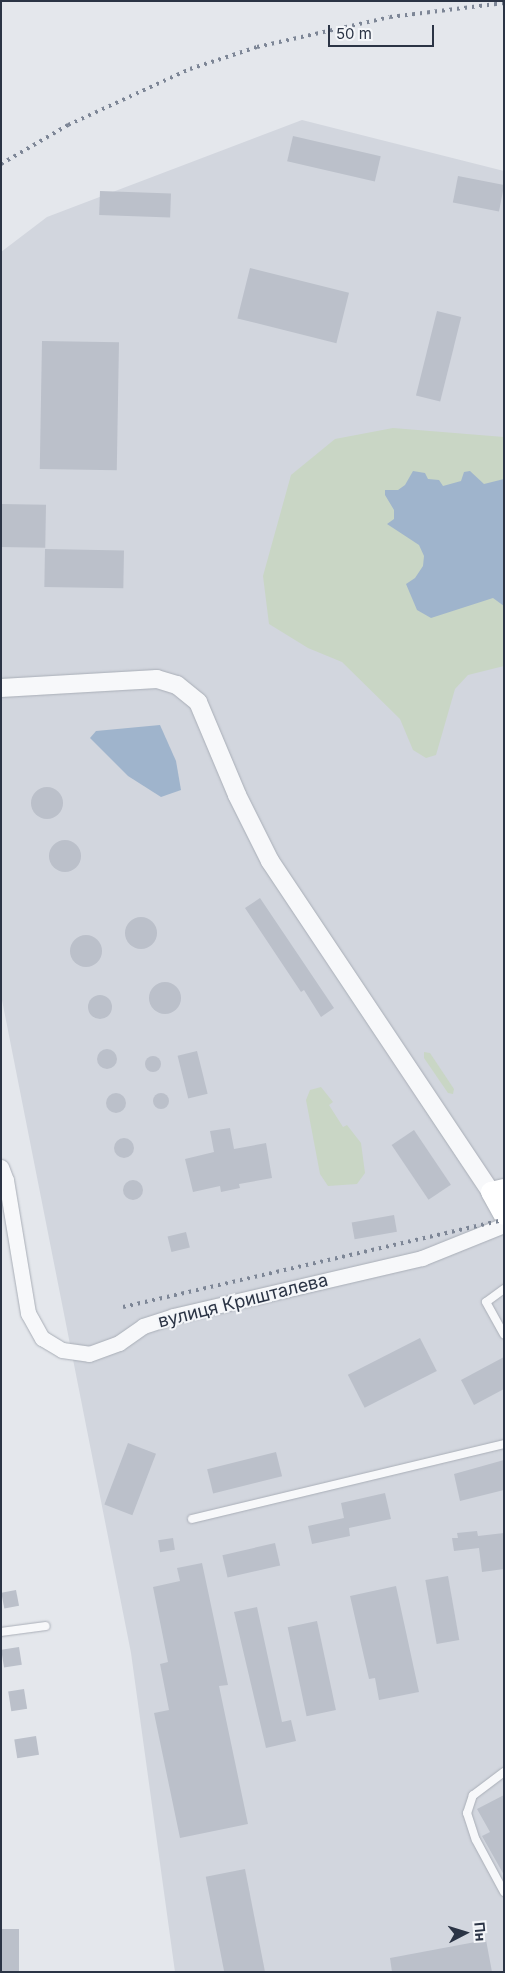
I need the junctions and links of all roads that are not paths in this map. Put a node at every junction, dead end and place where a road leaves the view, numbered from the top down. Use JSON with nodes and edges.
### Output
{"nodes":[{"id":1,"x":1,"y":688,"type":"edge"},
{"id":2,"x":1,"y":1167,"type":"edge"},
{"id":3,"x":497,"y":1190,"type":"edge"},
{"id":4,"x":504,"y":1215,"type":"edge"},
{"id":5,"x":504,"y":1225,"type":"edge"},
{"id":6,"x":504,"y":1289,"type":"edge"},
{"id":7,"x":504,"y":1334,"type":"edge"},
{"id":8,"x":504,"y":1444,"type":"edge"},
{"id":9,"x":192,"y":1519,"type":"dead end"},
{"id":10,"x":46,"y":1626,"type":"dead end"},
{"id":11,"x":1,"y":1632,"type":"edge"},
{"id":12,"x":504,"y":1772,"type":"edge"},
{"id":13,"x":504,"y":1892,"type":"edge"}],
"edges":[{"from":1,"to":3,"type":"street"},
{"from":2,"to":5,"type":"street","name":"вулиця Кришталева"},
{"from":3,"to":4,"type":"main road"},
{"from":6,"to":7,"type":"lane"},
{"from":8,"to":9,"type":"lane"},
{"from":10,"to":11,"type":"lane"},
{"from":12,"to":13,"type":"lane"}]}
